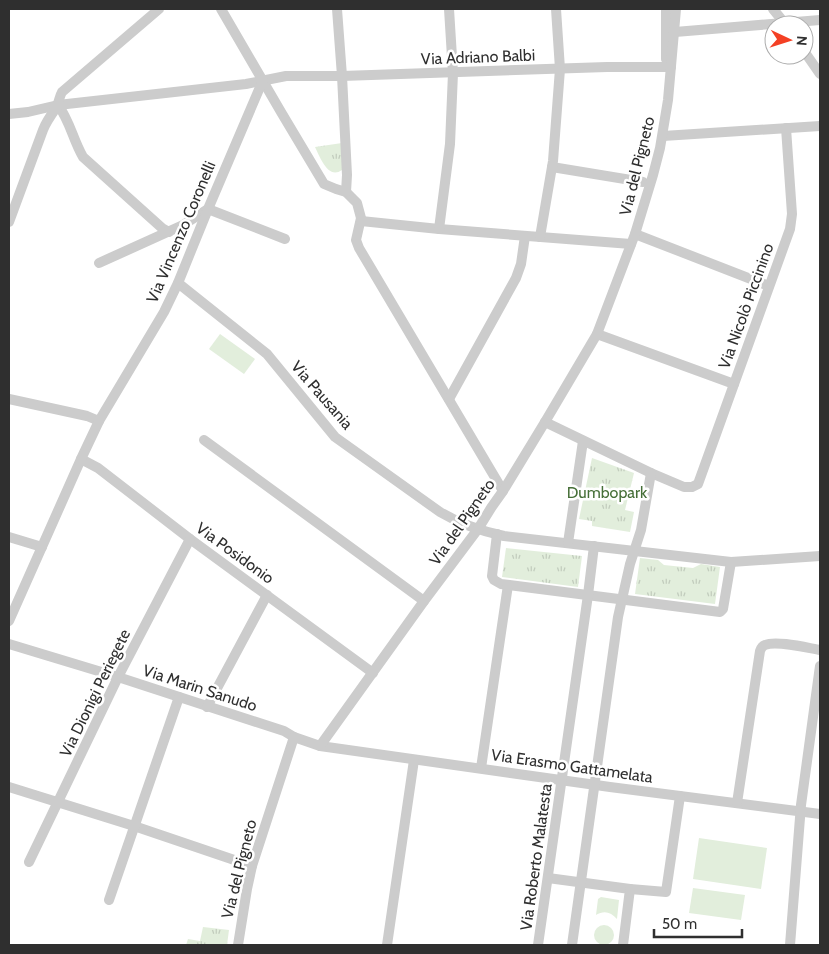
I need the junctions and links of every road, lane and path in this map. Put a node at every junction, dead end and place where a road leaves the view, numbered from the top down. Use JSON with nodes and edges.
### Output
{"nodes":[{"id":1,"x":159,"y":9,"type":"edge"},
{"id":2,"x":222,"y":9,"type":"edge"},
{"id":3,"x":337,"y":9,"type":"edge"},
{"id":4,"x":449,"y":9,"type":"edge"},
{"id":5,"x":556,"y":9,"type":"edge"},
{"id":6,"x":666,"y":9,"type":"edge"},
{"id":7,"x":676,"y":9,"type":"edge"},
{"id":8,"x":764,"y":26,"type":"edge"},
{"id":9,"x":674,"y":32,"type":"junction"},
{"id":10,"x":671,"y":67,"type":"junction"},
{"id":11,"x":560,"y":69,"type":"junction"},
{"id":12,"x":453,"y":73,"type":"junction"},
{"id":13,"x":342,"y":76,"type":"junction"},
{"id":14,"x":263,"y":80,"type":"junction"},
{"id":15,"x":58,"y":105,"type":"junction"},
{"id":16,"x":9,"y":114,"type":"edge"},
{"id":17,"x":820,"y":126,"type":"edge"},
{"id":18,"x":786,"y":128,"type":"junction"},
{"id":19,"x":663,"y":136,"type":"junction"},
{"id":20,"x":552,"y":167,"type":"junction"},
{"id":21,"x":643,"y":182,"type":"dead end"},
{"id":22,"x":346,"y":192,"type":"junction"},
{"id":23,"x":208,"y":208,"type":"junction"},
{"id":24,"x":361,"y":221,"type":"junction"},
{"id":25,"x":9,"y":222,"type":"edge"},
{"id":26,"x":439,"y":229,"type":"junction"},
{"id":27,"x":168,"y":232,"type":"junction"},
{"id":28,"x":635,"y":234,"type":"junction"},
{"id":29,"x":525,"y":236,"type":"junction"},
{"id":30,"x":540,"y":237,"type":"junction"},
{"id":31,"x":285,"y":239,"type":"dead end"},
{"id":32,"x":631,"y":244,"type":"junction"},
{"id":33,"x":99,"y":263,"type":"dead end"},
{"id":34,"x":178,"y":283,"type":"junction"},
{"id":35,"x":769,"y":286,"type":"junction"},
{"id":36,"x":597,"y":334,"type":"junction"},
{"id":37,"x":734,"y":384,"type":"junction"},
{"id":38,"x":9,"y":399,"type":"edge"},
{"id":39,"x":449,"y":399,"type":"junction"},
{"id":40,"x":99,"y":421,"type":"junction"},
{"id":41,"x":546,"y":422,"type":"junction"},
{"id":42,"x":204,"y":440,"type":"dead end"},
{"id":43,"x":583,"y":441,"type":"junction"},
{"id":44,"x":81,"y":459,"type":"junction"},
{"id":45,"x":651,"y":473,"type":"junction"},
{"id":46,"x":503,"y":491,"type":"junction"},
{"id":47,"x":478,"y":529,"type":"junction"},
{"id":48,"x":496,"y":534,"type":"junction"},
{"id":49,"x":9,"y":536,"type":"edge"},
{"id":50,"x":190,"y":539,"type":"junction"},
{"id":51,"x":568,"y":543,"type":"junction"},
{"id":52,"x":42,"y":546,"type":"junction"},
{"id":53,"x":594,"y":546,"type":"junction"},
{"id":54,"x":634,"y":551,"type":"junction"},
{"id":55,"x":820,"y":556,"type":"edge"},
{"id":56,"x":731,"y":562,"type":"junction"},
{"id":57,"x":508,"y":585,"type":"junction"},
{"id":58,"x":267,"y":595,"type":"junction"},
{"id":59,"x":588,"y":595,"type":"junction"},
{"id":60,"x":622,"y":599,"type":"junction"},
{"id":61,"x":424,"y":602,"type":"junction"},
{"id":62,"x":9,"y":621,"type":"edge"},
{"id":63,"x":9,"y":644,"type":"edge"},
{"id":64,"x":820,"y":650,"type":"edge"},
{"id":65,"x":820,"y":666,"type":"edge"},
{"id":66,"x":373,"y":673,"type":"junction"},
{"id":67,"x":118,"y":677,"type":"junction"},
{"id":68,"x":819,"y":687,"type":"edge"},
{"id":69,"x":179,"y":697,"type":"junction"},
{"id":70,"x":208,"y":707,"type":"junction"},
{"id":71,"x":294,"y":738,"type":"junction"},
{"id":72,"x":320,"y":746,"type":"junction"},
{"id":73,"x":414,"y":760,"type":"junction"},
{"id":74,"x":480,"y":768,"type":"junction"},
{"id":75,"x":562,"y":780,"type":"junction"},
{"id":76,"x":595,"y":785,"type":"junction"},
{"id":77,"x":9,"y":787,"type":"edge"},
{"id":78,"x":680,"y":796,"type":"junction"},
{"id":79,"x":58,"y":802,"type":"junction"},
{"id":80,"x":737,"y":804,"type":"junction"},
{"id":81,"x":800,"y":812,"type":"junction"},
{"id":82,"x":820,"y":814,"type":"edge"},
{"id":83,"x":134,"y":826,"type":"junction"},
{"id":84,"x":29,"y":862,"type":"dead end"},
{"id":85,"x":252,"y":866,"type":"junction"},
{"id":86,"x":548,"y":878,"type":"junction"},
{"id":87,"x":581,"y":882,"type":"junction"},
{"id":88,"x":630,"y":888,"type":"junction"},
{"id":89,"x":109,"y":900,"type":"dead end"},
{"id":90,"x":238,"y":945,"type":"edge"},
{"id":91,"x":387,"y":945,"type":"edge"},
{"id":92,"x":538,"y":945,"type":"edge"},
{"id":93,"x":572,"y":945,"type":"edge"},
{"id":94,"x":623,"y":945,"type":"edge"},
{"id":95,"x":790,"y":945,"type":"edge"}],
"edges":[{"from":1,"to":15,"type":"street"},
{"from":2,"to":14,"type":"street"},
{"from":3,"to":13,"type":"street"},
{"from":4,"to":12,"type":"street"},
{"from":5,"to":11,"type":"street"},
{"from":6,"to":10,"type":"street","name":"Via del Pigneto"},
{"from":7,"to":9,"type":"street","name":"Via del Pigneto"},
{"from":8,"to":9,"type":"street"},
{"from":9,"to":10,"type":"street","name":"Via del Pigneto"},
{"from":10,"to":11,"type":"street","name":"Via Adriano Balbi"},
{"from":10,"to":19,"type":"street","name":"Via del Pigneto"},
{"from":11,"to":12,"type":"street","name":"Via Adriano Balbi"},
{"from":11,"to":20,"type":"street"},
{"from":12,"to":13,"type":"street","name":"Via Adriano Balbi"},
{"from":12,"to":26,"type":"street"},
{"from":13,"to":14,"type":"street","name":"Via Adriano Balbi"},
{"from":13,"to":22,"type":"street"},
{"from":14,"to":15,"type":"street","name":"Via Adriano Balbi"},
{"from":14,"to":22,"type":"street"},
{"from":14,"to":23,"type":"street","name":"Via Vincenzo Coronelli"},
{"from":15,"to":16,"type":"street","name":"Via Adriano Balbi"},
{"from":15,"to":25,"type":"street"},
{"from":15,"to":27,"type":"street"},
{"from":17,"to":18,"type":"street"},
{"from":18,"to":19,"type":"street"},
{"from":18,"to":35,"type":"street","name":"Via Nicolò Piccinino"},
{"from":19,"to":28,"type":"street","name":"Via del Pigneto"},
{"from":20,"to":21,"type":"street"},
{"from":20,"to":30,"type":"street"},
{"from":22,"to":24,"type":"street"},
{"from":23,"to":27,"type":"street"},
{"from":23,"to":31,"type":"street"},
{"from":23,"to":34,"type":"street","name":"Via Vincenzo Coronelli"},
{"from":24,"to":26,"type":"street"},
{"from":24,"to":39,"type":"street"},
{"from":26,"to":29,"type":"street"},
{"from":27,"to":33,"type":"street"},
{"from":28,"to":32,"type":"street","name":"Via del Pigneto"},
{"from":28,"to":35,"type":"street"},
{"from":29,"to":30,"type":"street"},
{"from":29,"to":39,"type":"street"},
{"from":30,"to":32,"type":"street"},
{"from":32,"to":36,"type":"street","name":"Via del Pigneto"},
{"from":34,"to":40,"type":"street","name":"Via Vincenzo Coronelli"},
{"from":34,"to":47,"type":"street","name":"Via Pausania"},
{"from":35,"to":37,"type":"street","name":"Via Nicolò Piccinino"},
{"from":36,"to":37,"type":"street"},
{"from":36,"to":41,"type":"street","name":"Via del Pigneto"},
{"from":37,"to":45,"type":"street","name":"Via Nicolò Piccinino"},
{"from":38,"to":40,"type":"street"},
{"from":39,"to":46,"type":"street"},
{"from":40,"to":44,"type":"street","name":"Via Vincenzo Coronelli"},
{"from":41,"to":43,"type":"street"},
{"from":41,"to":46,"type":"street","name":"Via del Pigneto"},
{"from":42,"to":61,"type":"street"},
{"from":43,"to":45,"type":"street"},
{"from":43,"to":51,"type":"street"},
{"from":44,"to":50,"type":"street","name":"Via Posidonio"},
{"from":44,"to":52,"type":"street","name":"Via Vincenzo Coronelli"},
{"from":45,"to":54,"type":"street"},
{"from":46,"to":47,"type":"street","name":"Via del Pigneto"},
{"from":47,"to":48,"type":"street","name":"Via Pausania"},
{"from":47,"to":61,"type":"street","name":"Via del Pigneto"},
{"from":48,"to":51,"type":"street","name":"Via Pausania"},
{"from":48,"to":57,"type":"street"},
{"from":49,"to":52,"type":"street"},
{"from":50,"to":58,"type":"street","name":"Via Posidonio"},
{"from":50,"to":67,"type":"street","name":"Via Dionigi Periegete"},
{"from":51,"to":53,"type":"street","name":"Via Pausania"},
{"from":52,"to":62,"type":"street","name":"Via Vincenzo Coronelli"},
{"from":53,"to":54,"type":"street","name":"Via Pausania"},
{"from":53,"to":59,"type":"street","name":"Via Roberto Malatesta"},
{"from":54,"to":56,"type":"street","name":"Via Pausania"},
{"from":54,"to":60,"type":"street"},
{"from":55,"to":56,"type":"street","name":"Via Pausania"},
{"from":56,"to":60,"type":"street"},
{"from":57,"to":59,"type":"street"},
{"from":57,"to":74,"type":"street"},
{"from":58,"to":66,"type":"street","name":"Via Posidonio"},
{"from":58,"to":70,"type":"street"},
{"from":59,"to":60,"type":"street"},
{"from":59,"to":75,"type":"street","name":"Via Roberto Malatesta"},
{"from":60,"to":76,"type":"street"},
{"from":61,"to":66,"type":"street","name":"Via del Pigneto"},
{"from":63,"to":67,"type":"street","name":"Via Marin Sanudo"},
{"from":64,"to":80,"type":"street"},
{"from":65,"to":68,"type":"street"},
{"from":66,"to":72,"type":"street","name":"Via del Pigneto"},
{"from":67,"to":69,"type":"street","name":"Via Marin Sanudo"},
{"from":67,"to":79,"type":"street","name":"Via Dionigi Periegete"},
{"from":68,"to":81,"type":"street"},
{"from":69,"to":70,"type":"street","name":"Via Marin Sanudo"},
{"from":69,"to":83,"type":"street"},
{"from":70,"to":71,"type":"street","name":"Via Marin Sanudo"},
{"from":71,"to":72,"type":"street"},
{"from":71,"to":85,"type":"street","name":"Via del Pigneto"},
{"from":72,"to":73,"type":"street","name":"Via Erasmo Gattamelata"},
{"from":73,"to":74,"type":"street","name":"Via Erasmo Gattamelata"},
{"from":73,"to":91,"type":"street"},
{"from":74,"to":75,"type":"street","name":"Via Erasmo Gattamelata"},
{"from":75,"to":76,"type":"street","name":"Via Erasmo Gattamelata"},
{"from":75,"to":86,"type":"street","name":"Via Roberto Malatesta"},
{"from":76,"to":78,"type":"street","name":"Via Erasmo Gattamelata"},
{"from":76,"to":87,"type":"street"},
{"from":77,"to":79,"type":"street"},
{"from":78,"to":80,"type":"street","name":"Via Erasmo Gattamelata"},
{"from":78,"to":88,"type":"street"},
{"from":79,"to":83,"type":"street"},
{"from":79,"to":84,"type":"street","name":"Via Dionigi Periegete"},
{"from":80,"to":81,"type":"street","name":"Via Erasmo Gattamelata"},
{"from":81,"to":82,"type":"street","name":"Via Erasmo Gattamelata"},
{"from":81,"to":95,"type":"street"},
{"from":83,"to":85,"type":"street"},
{"from":83,"to":89,"type":"street"},
{"from":85,"to":90,"type":"street","name":"Via del Pigneto"},
{"from":86,"to":87,"type":"street"},
{"from":86,"to":92,"type":"street","name":"Via Roberto Malatesta"},
{"from":87,"to":88,"type":"street"},
{"from":87,"to":93,"type":"street"},
{"from":88,"to":94,"type":"street"}]}
